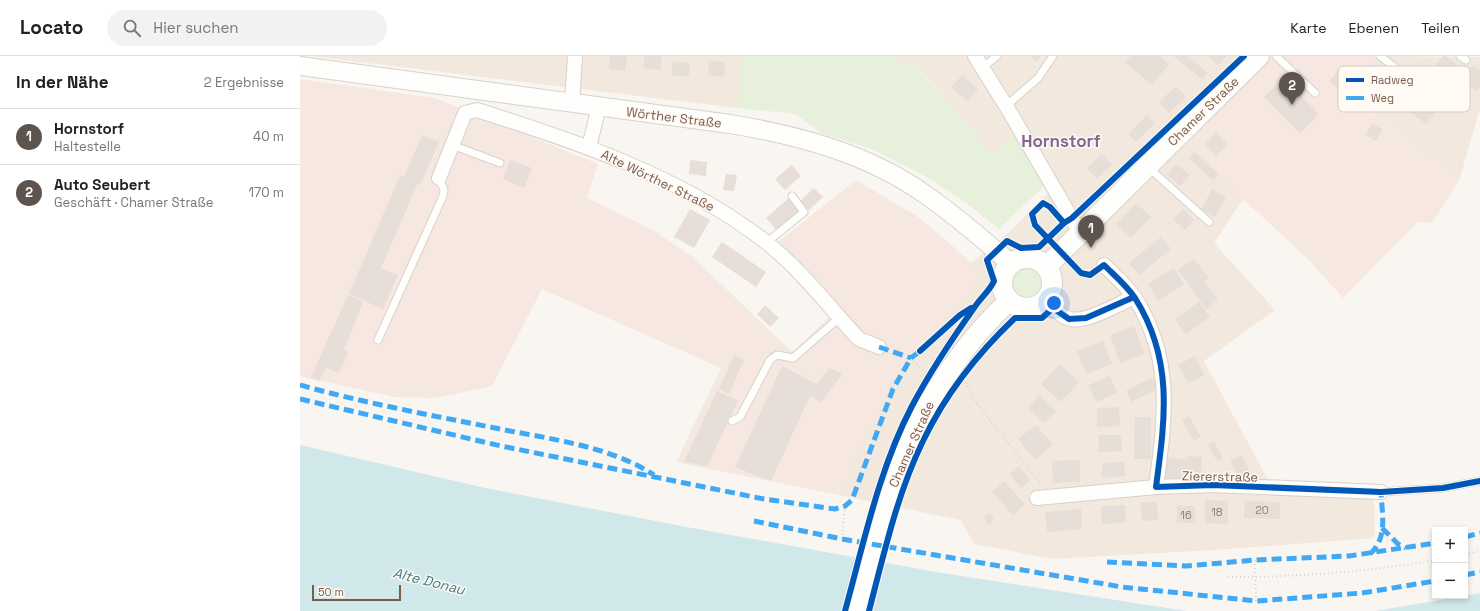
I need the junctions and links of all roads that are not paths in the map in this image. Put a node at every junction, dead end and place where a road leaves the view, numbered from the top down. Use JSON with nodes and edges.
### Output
{"nodes":[{"id":1,"x":301,"y":56,"type":"edge"},
{"id":2,"x":575,"y":56,"type":"edge"},
{"id":3,"x":975,"y":56,"type":"edge"},
{"id":4,"x":997,"y":56,"type":"edge"},
{"id":5,"x":1053,"y":56,"type":"edge"},
{"id":6,"x":1259,"y":56,"type":"edge"},
{"id":7,"x":1276,"y":56,"type":"edge"},
{"id":8,"x":1380,"y":56,"type":"edge"},
{"id":9,"x":300,"y":63,"type":"edge"},
{"id":10,"x":300,"y":66,"type":"edge"},
{"id":11,"x":1393,"y":66,"type":"edge"},
{"id":12,"x":982,"y":68,"type":"junction"},
{"id":13,"x":1315,"y":93,"type":"dead end"},
{"id":14,"x":572,"y":103,"type":"junction"},
{"id":15,"x":1006,"y":106,"type":"junction"},
{"id":16,"x":599,"y":107,"type":"junction"},
{"id":17,"x":452,"y":145,"type":"junction"},
{"id":18,"x":589,"y":147,"type":"junction"},
{"id":19,"x":500,"y":163,"type":"dead end"},
{"id":20,"x":1147,"y":166,"type":"junction"},
{"id":21,"x":439,"y":178,"type":"joint"},
{"id":22,"x":792,"y":196,"type":"dead end"},
{"id":23,"x":1209,"y":222,"type":"dead end"},
{"id":24,"x":1080,"y":233,"type":"junction"},
{"id":25,"x":766,"y":243,"type":"junction"},
{"id":26,"x":1011,"y":264,"type":"junction"},
{"id":27,"x":1104,"y":265,"type":"dead end"},
{"id":28,"x":1054,"y":266,"type":"junction"},
{"id":29,"x":1134,"y":297,"type":"junction"},
{"id":30,"x":1009,"y":301,"type":"junction"},
{"id":31,"x":1049,"y":304,"type":"junction"},
{"id":32,"x":839,"y":318,"type":"junction"},
{"id":33,"x":378,"y":340,"type":"dead end"},
{"id":34,"x":879,"y":347,"type":"dead end"},
{"id":35,"x":732,"y":421,"type":"dead end"},
{"id":36,"x":1480,"y":481,"type":"edge"},
{"id":37,"x":1156,"y":487,"type":"junction"},
{"id":38,"x":1381,"y":492,"type":"joint"},
{"id":39,"x":1044,"y":498,"type":"road end"},
{"id":40,"x":856,"y":611,"type":"edge"}],
"edges":[{"from":1,"to":9,"type":"street"},
{"from":2,"to":14,"type":"street"},
{"from":3,"to":12,"type":"street"},
{"from":4,"to":12,"type":"lane"},
{"from":5,"to":15,"type":"lane"},
{"from":6,"to":20,"type":"main road","name":"Chamer Straße"},
{"from":7,"to":13,"type":"lane"},
{"from":8,"to":11,"type":"lane"},
{"from":10,"to":14,"type":"street","name":"Wörther Straße"},
{"from":12,"to":15,"type":"street"},
{"from":14,"to":16,"type":"street","name":"Wörther Straße"},
{"from":15,"to":24,"type":"street"},
{"from":16,"to":18,"type":"street","name":"Alte Wörther Straße"},
{"from":16,"to":26,"type":"street","name":"Wörther Straße"},
{"from":17,"to":18,"type":"street","name":"Alte Wörther Straße"},
{"from":17,"to":19,"type":"lane"},
{"from":17,"to":21,"type":"street","name":"Alte Wörther Straße"},
{"from":18,"to":25,"type":"street","name":"Alte Wörther Straße"},
{"from":20,"to":23,"type":"lane"},
{"from":20,"to":24,"type":"main road","name":"Chamer Straße"},
{"from":21,"to":33,"type":"lane"},
{"from":22,"to":25,"type":"lane"},
{"from":24,"to":28,"type":"main road","name":"Chamer Straße"},
{"from":25,"to":32,"type":"street","name":"Alte Wörther Straße"},
{"from":26,"to":28,"type":"main road"},
{"from":26,"to":30,"type":"main road"},
{"from":27,"to":29,"type":"street"},
{"from":28,"to":31,"type":"main road"},
{"from":29,"to":31,"type":"street"},
{"from":29,"to":37,"type":"street"},
{"from":30,"to":31,"type":"main road"},
{"from":30,"to":40,"type":"main road","name":"Chamer Straße"},
{"from":32,"to":34,"type":"street","name":"Alte Wörther Straße"},
{"from":32,"to":35,"type":"lane"},
{"from":36,"to":38,"type":"lane","name":"Ziererstraße"},
{"from":37,"to":38,"type":"street","name":"Ziererstraße"},
{"from":37,"to":39,"type":"street","name":"Ziererstraße"}]}
